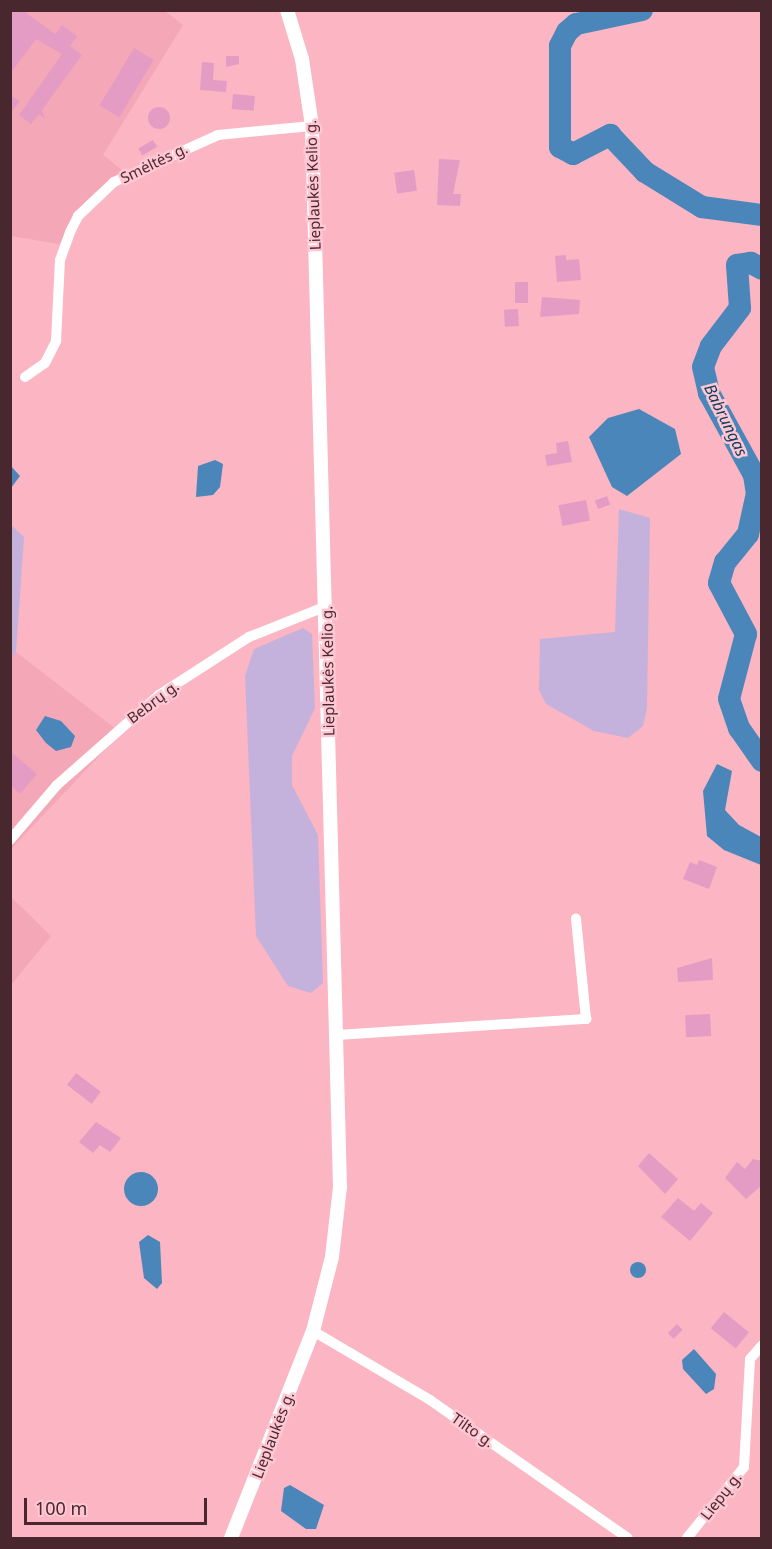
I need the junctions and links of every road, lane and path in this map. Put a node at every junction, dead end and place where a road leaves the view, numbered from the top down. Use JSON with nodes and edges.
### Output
{"nodes":[{"id":1,"x":287,"y":10,"type":"edge"},
{"id":2,"x":312,"y":126,"type":"junction"},
{"id":3,"x":25,"y":377,"type":"dead end"},
{"id":4,"x":327,"y":606,"type":"junction"},
{"id":5,"x":10,"y":840,"type":"edge"},
{"id":6,"x":576,"y":918,"type":"dead end"},
{"id":7,"x":337,"y":1035,"type":"junction"},
{"id":8,"x":313,"y":1331,"type":"junction"},
{"id":9,"x":762,"y":1345,"type":"edge"},
{"id":10,"x":231,"y":1539,"type":"edge"},
{"id":11,"x":628,"y":1539,"type":"edge"},
{"id":12,"x":687,"y":1539,"type":"edge"}],
"edges":[{"from":1,"to":2,"type":"main road","name":"Lieplaukės Kelio g."},
{"from":2,"to":3,"type":"street","name":"Smėltės g."},
{"from":2,"to":4,"type":"main road","name":"Lieplaukės Kelio g."},
{"from":4,"to":5,"type":"street","name":"Bebrų g."},
{"from":4,"to":7,"type":"main road","name":"Lieplaukės Kelio g."},
{"from":6,"to":7,"type":"street"},
{"from":7,"to":8,"type":"main road","name":"Lieplaukės Kelio g."},
{"from":8,"to":10,"type":"main road","name":"Lieplaukės g."},
{"from":8,"to":11,"type":"street","name":"Tilto g."},
{"from":9,"to":12,"type":"street","name":"Liepų g."}]}
